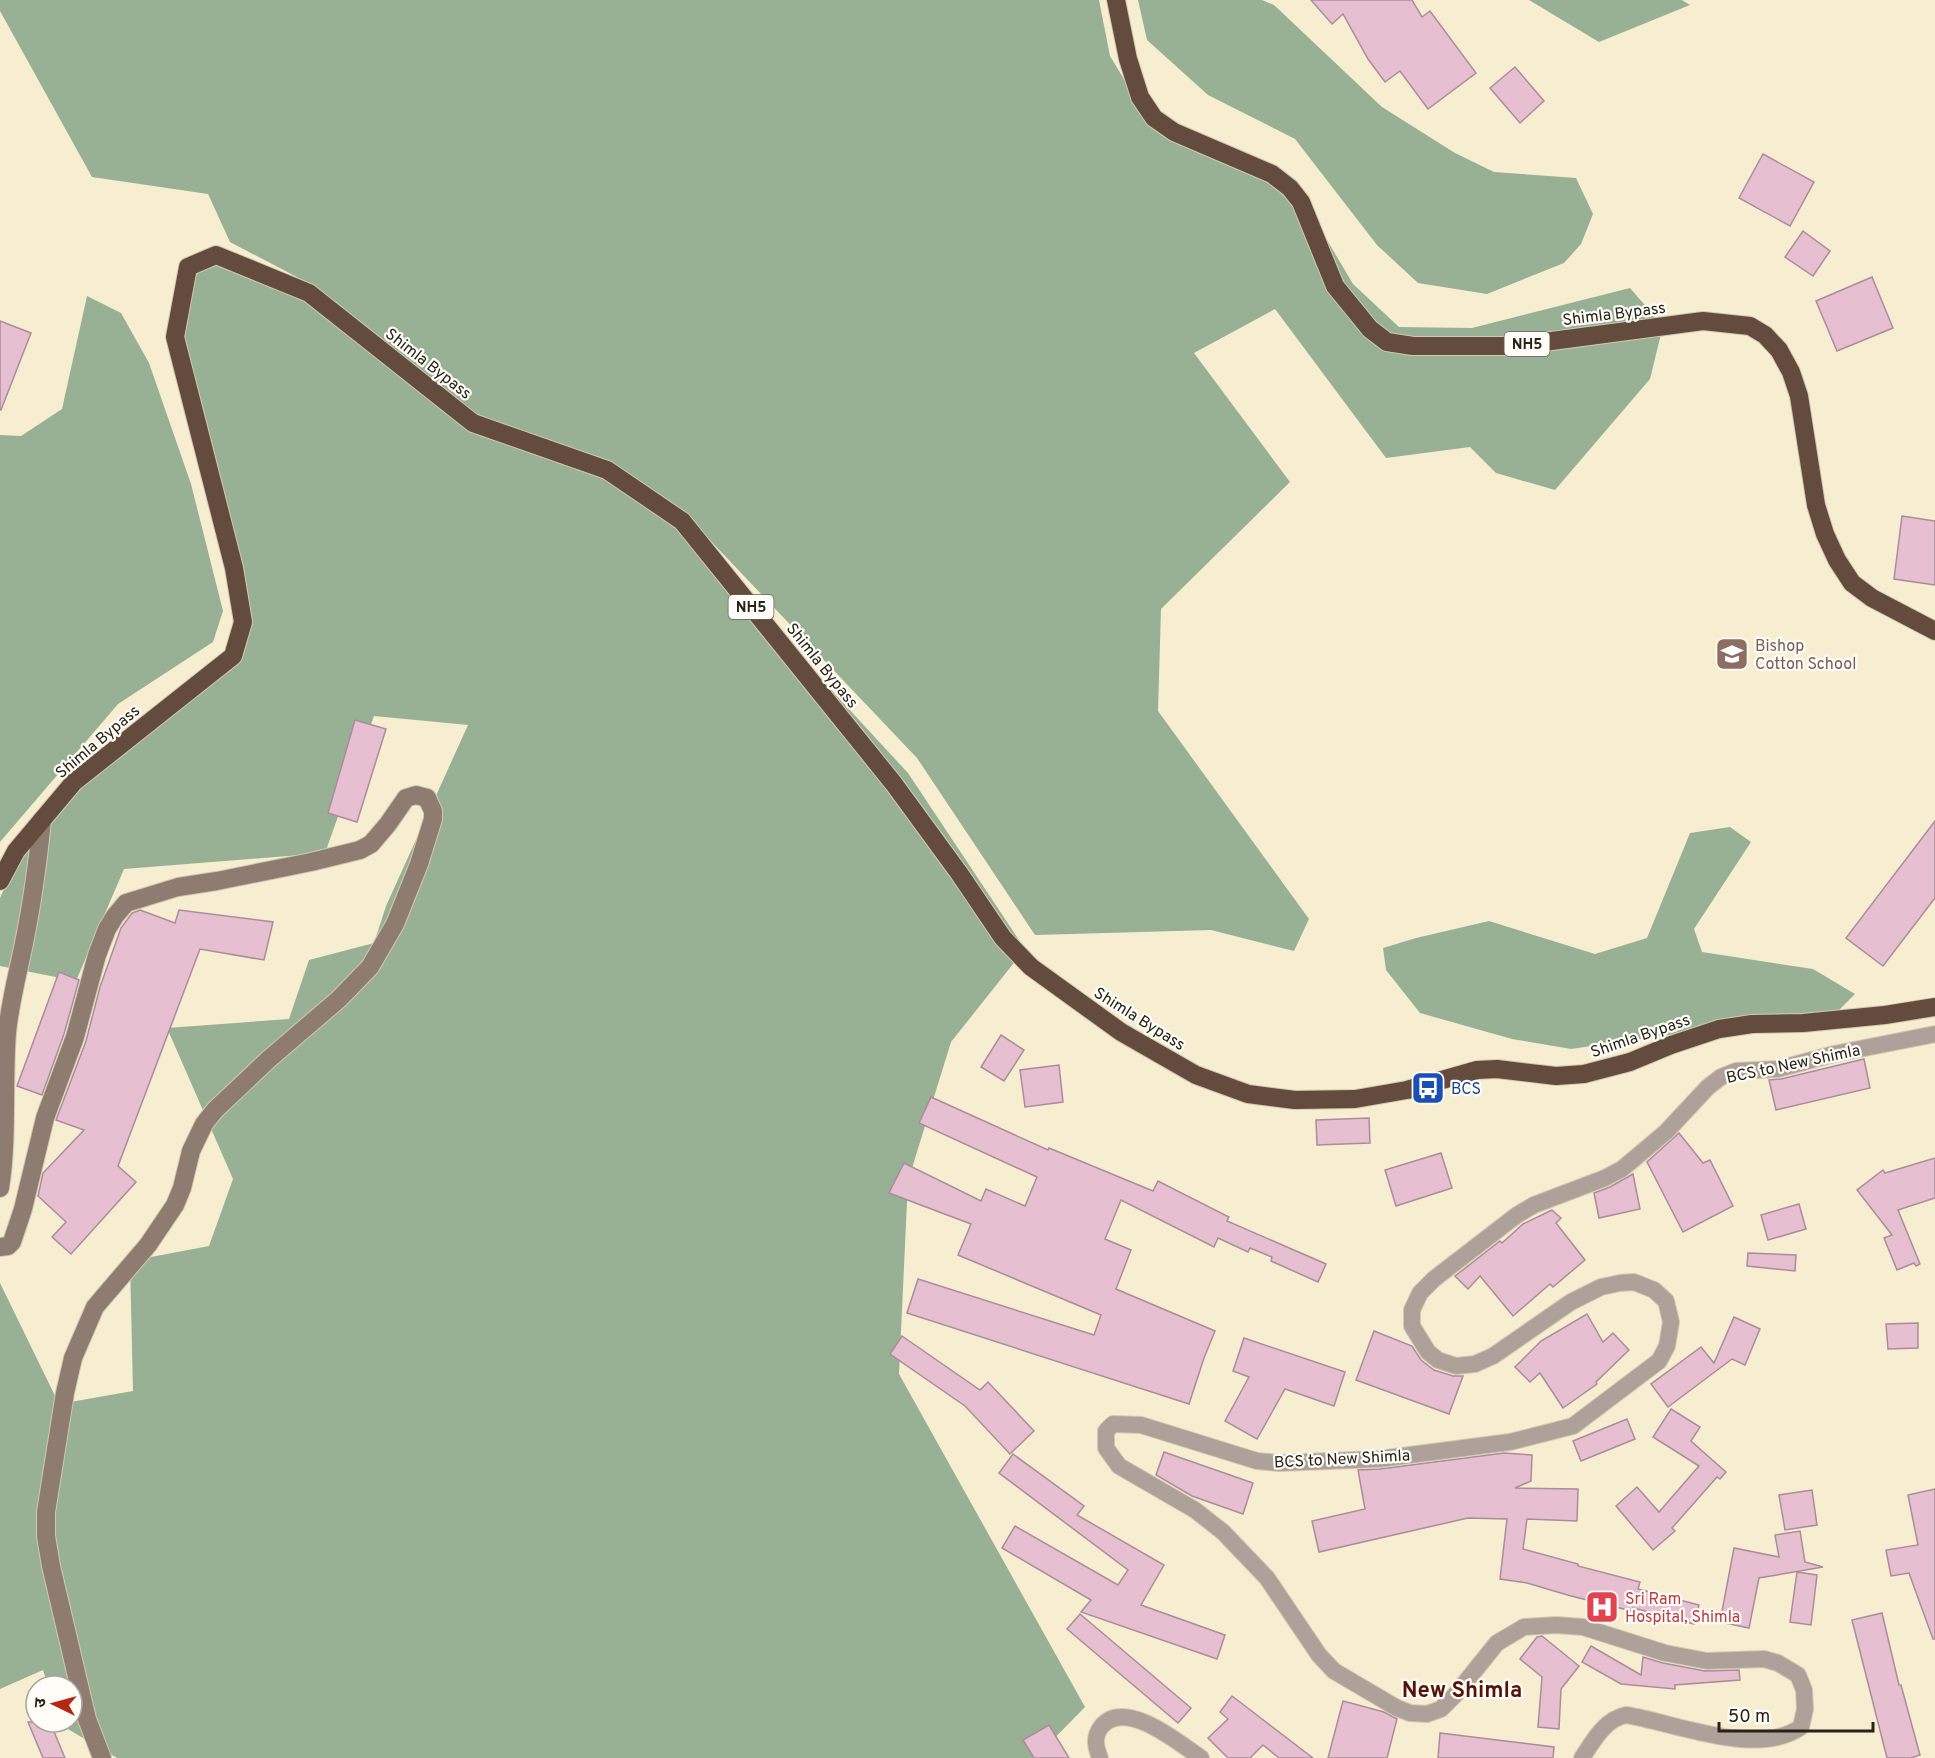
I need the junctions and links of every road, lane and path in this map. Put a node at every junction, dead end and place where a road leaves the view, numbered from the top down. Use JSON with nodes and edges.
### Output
{"nodes":[{"id":1,"x":1116,"y":0,"type":"edge"},
{"id":2,"x":1935,"y":631,"type":"edge"},
{"id":3,"x":42,"y":820,"type":"junction"},
{"id":4,"x":0,"y":881,"type":"edge"},
{"id":5,"x":1935,"y":1007,"type":"edge"},
{"id":6,"x":1935,"y":1034,"type":"edge"},
{"id":7,"x":0,"y":1188,"type":"edge"},
{"id":8,"x":0,"y":1247,"type":"edge"},
{"id":9,"x":102,"y":1758,"type":"edge"},
{"id":10,"x":1100,"y":1758,"type":"edge"},
{"id":11,"x":1201,"y":1758,"type":"edge"},
{"id":12,"x":1582,"y":1758,"type":"edge"}],
"edges":[{"from":1,"to":2,"type":"highway","name":"Shimla Bypass","number":"NH5"},
{"from":3,"to":4,"type":"highway","name":"Shimla Bypass","number":"NH5"},
{"from":3,"to":5,"type":"highway","name":"Shimla Bypass","number":"NH5"},
{"from":3,"to":7,"type":"street"},
{"from":6,"to":12,"type":"street","name":"BCS to New Shimla"},
{"from":8,"to":9,"type":"street"},
{"from":10,"to":11,"type":"street"}]}
